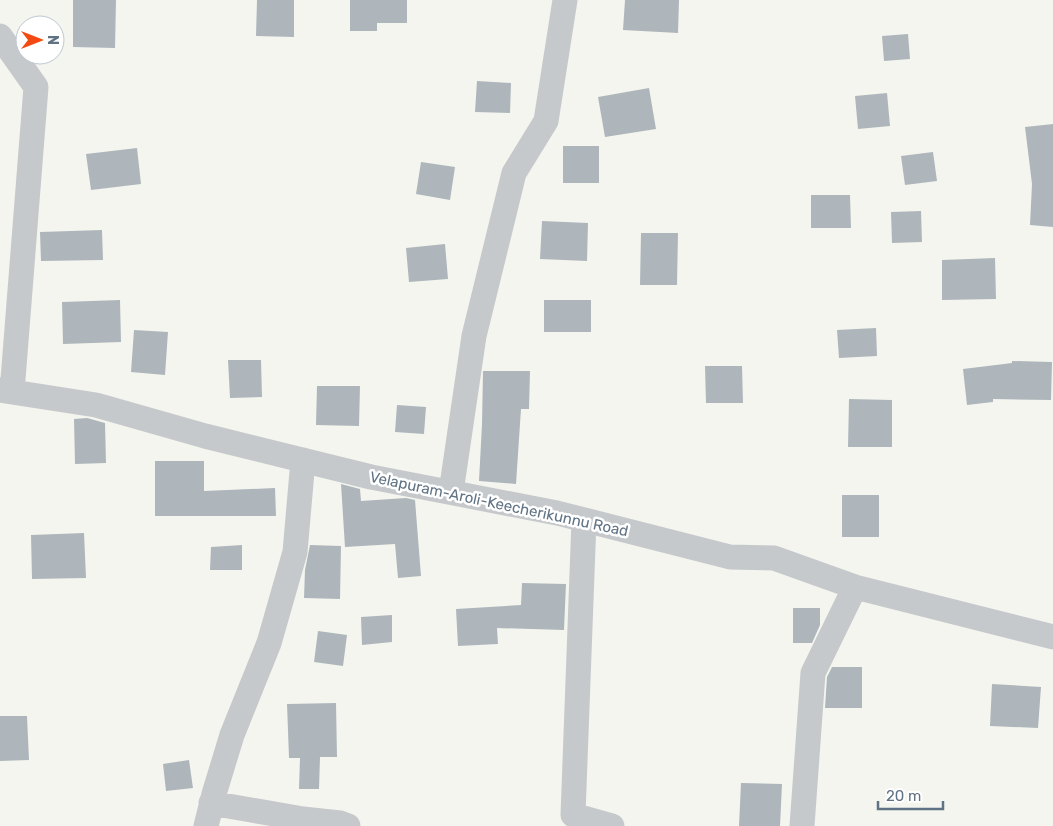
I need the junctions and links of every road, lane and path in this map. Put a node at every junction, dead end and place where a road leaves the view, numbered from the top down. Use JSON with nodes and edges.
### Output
{"nodes":[{"id":1,"x":565,"y":0,"type":"edge"},
{"id":2,"x":0,"y":36,"type":"edge"},
{"id":3,"x":6,"y":391,"type":"edge"},
{"id":4,"x":303,"y":460,"type":"junction"},
{"id":5,"x":451,"y":492,"type":"junction"},
{"id":6,"x":584,"y":520,"type":"junction"},
{"id":7,"x":855,"y":587,"type":"junction"},
{"id":8,"x":1053,"y":637,"type":"edge"},
{"id":9,"x":209,"y":815,"type":"edge"},
{"id":10,"x":573,"y":820,"type":"edge"},
{"id":11,"x":348,"y":826,"type":"edge"},
{"id":12,"x":612,"y":826,"type":"edge"},
{"id":13,"x":802,"y":826,"type":"edge"}],
"edges":[{"from":1,"to":5,"type":"street"},
{"from":2,"to":3,"type":"street"},
{"from":3,"to":4,"type":"street","name":"Velapuram-Aroli-Keecherikunnu Road"},
{"from":4,"to":5,"type":"street","name":"Velapuram-Aroli-Keecherikunnu Road"},
{"from":4,"to":9,"type":"street"},
{"from":5,"to":6,"type":"street","name":"Velapuram-Aroli-Keecherikunnu Road"},
{"from":6,"to":7,"type":"street","name":"Velapuram-Aroli-Keecherikunnu Road"},
{"from":6,"to":10,"type":"street"},
{"from":7,"to":8,"type":"street","name":"Velapuram-Aroli-Keecherikunnu Road"},
{"from":7,"to":13,"type":"street"},
{"from":9,"to":11,"type":"street"},
{"from":10,"to":12,"type":"street"}]}
